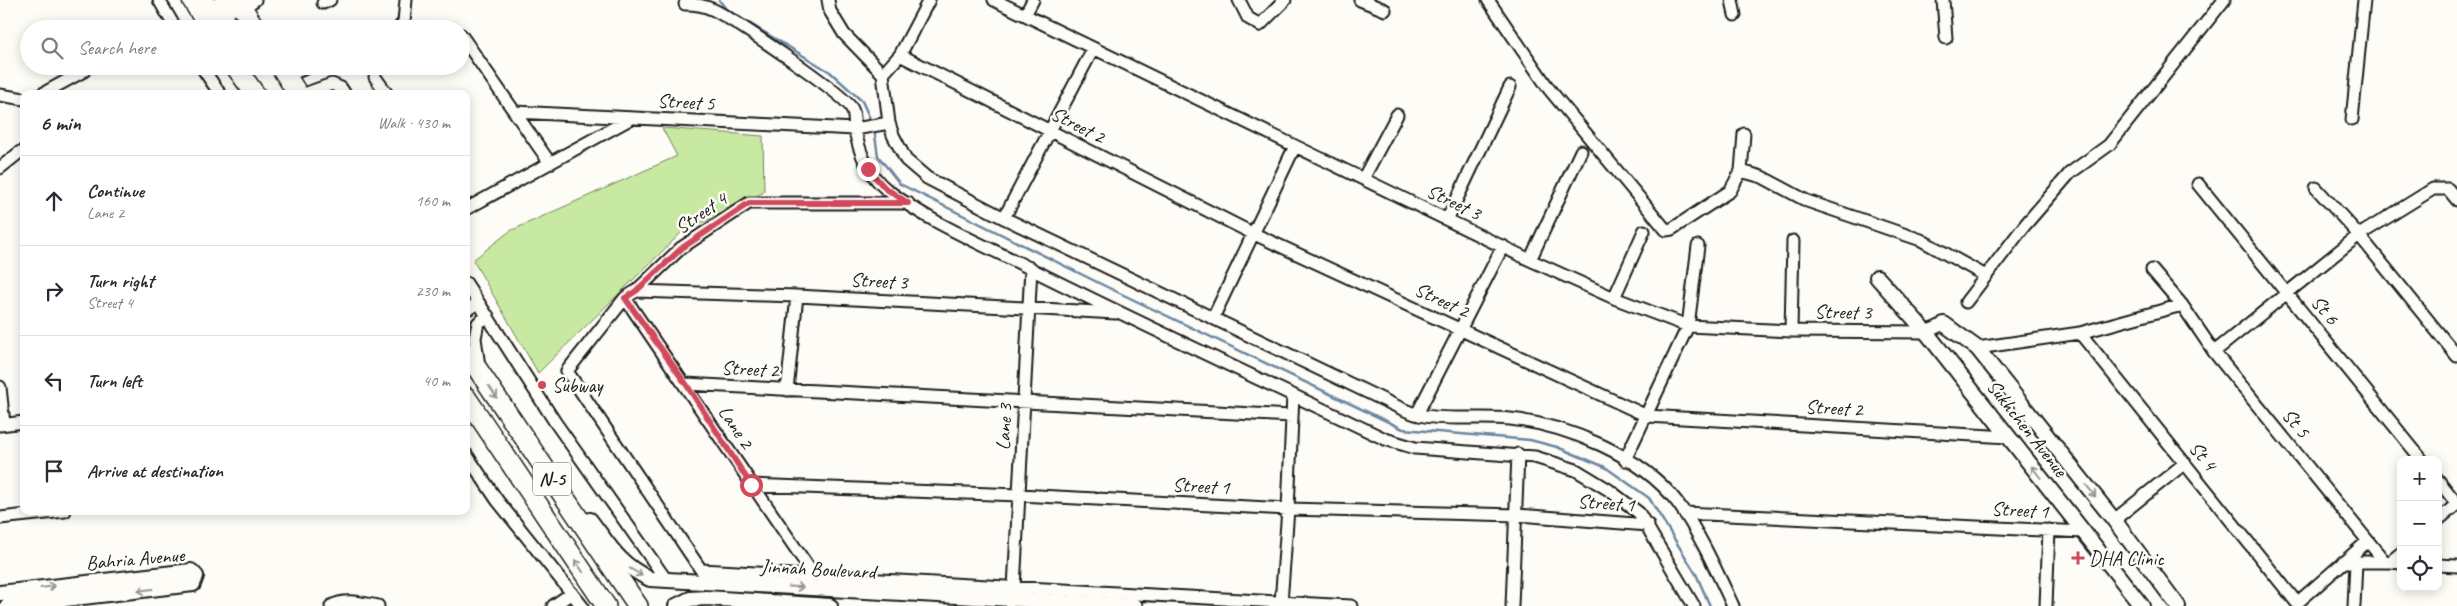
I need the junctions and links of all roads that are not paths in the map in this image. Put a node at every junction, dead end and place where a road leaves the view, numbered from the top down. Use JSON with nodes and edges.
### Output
{"nodes":[{"id":1,"x":159,"y":0,"type":"edge"},
{"id":2,"x":192,"y":0,"type":"edge"},
{"id":3,"x":203,"y":0,"type":"edge"},
{"id":4,"x":225,"y":0,"type":"edge"},
{"id":5,"x":406,"y":0,"type":"edge"},
{"id":6,"x":828,"y":0,"type":"edge"},
{"id":7,"x":994,"y":0,"type":"edge"},
{"id":8,"x":1033,"y":0,"type":"edge"},
{"id":9,"x":1239,"y":0,"type":"edge"},
{"id":10,"x":1285,"y":0,"type":"edge"},
{"id":11,"x":1360,"y":0,"type":"edge"},
{"id":12,"x":1488,"y":0,"type":"edge"},
{"id":13,"x":1732,"y":0,"type":"edge"},
{"id":14,"x":1943,"y":0,"type":"edge"},
{"id":15,"x":2224,"y":0,"type":"edge"},
{"id":16,"x":2364,"y":0,"type":"edge"},
{"id":17,"x":928,"y":1,"type":"edge"},
{"id":18,"x":245,"y":3,"type":"edge"},
{"id":19,"x":685,"y":4,"type":"dead end"},
{"id":20,"x":1385,"y":10,"type":"dead end"},
{"id":21,"x":1025,"y":15,"type":"junction"},
{"id":22,"x":1735,"y":15,"type":"dead end"},
{"id":23,"x":171,"y":20,"type":"edge"},
{"id":24,"x":204,"y":20,"type":"edge"},
{"id":25,"x":252,"y":20,"type":"edge"},
{"id":26,"x":404,"y":20,"type":"edge"},
{"id":27,"x":1946,"y":38,"type":"dead end"},
{"id":28,"x":470,"y":48,"type":"edge"},
{"id":29,"x":1093,"y":49,"type":"junction"},
{"id":30,"x":900,"y":55,"type":"junction"},
{"id":31,"x":883,"y":74,"type":"junction"},
{"id":32,"x":77,"y":75,"type":"edge"},
{"id":33,"x":207,"y":75,"type":"edge"},
{"id":34,"x":241,"y":75,"type":"edge"},
{"id":35,"x":255,"y":75,"type":"edge"},
{"id":36,"x":375,"y":77,"type":"dead end"},
{"id":37,"x":284,"y":79,"type":"edge"},
{"id":38,"x":1510,"y":87,"type":"dead end"},
{"id":39,"x":49,"y":90,"type":"edge"},
{"id":40,"x":217,"y":90,"type":"edge"},
{"id":41,"x":252,"y":90,"type":"edge"},
{"id":42,"x":264,"y":90,"type":"edge"},
{"id":43,"x":294,"y":90,"type":"edge"},
{"id":44,"x":315,"y":90,"type":"edge"},
{"id":45,"x":342,"y":90,"type":"edge"},
{"id":46,"x":384,"y":90,"type":"edge"},
{"id":47,"x":0,"y":95,"type":"edge"},
{"id":48,"x":20,"y":98,"type":"edge"},
{"id":49,"x":516,"y":112,"type":"junction"},
{"id":50,"x":1397,"y":115,"type":"dead end"},
{"id":51,"x":632,"y":118,"type":"junction"},
{"id":52,"x":2352,"y":120,"type":"dead end"},
{"id":53,"x":885,"y":124,"type":"junction"},
{"id":54,"x":859,"y":128,"type":"junction"},
{"id":55,"x":1050,"y":132,"type":"junction"},
{"id":56,"x":1744,"y":134,"type":"dead end"},
{"id":57,"x":1294,"y":146,"type":"junction"},
{"id":58,"x":1581,"y":151,"type":"dead end"},
{"id":59,"x":20,"y":152,"type":"dead end"},
{"id":60,"x":550,"y":162,"type":"junction"},
{"id":61,"x":0,"y":168,"type":"edge"},
{"id":62,"x":1741,"y":171,"type":"junction"},
{"id":63,"x":1363,"y":179,"type":"junction"},
{"id":64,"x":2198,"y":184,"type":"dead end"},
{"id":65,"x":2316,"y":188,"type":"dead end"},
{"id":66,"x":2457,"y":200,"type":"edge"},
{"id":67,"x":908,"y":203,"type":"junction"},
{"id":68,"x":470,"y":207,"type":"edge"},
{"id":69,"x":1004,"y":218,"type":"junction"},
{"id":70,"x":1447,"y":220,"type":"junction"},
{"id":71,"x":1644,"y":230,"type":"dead end"},
{"id":72,"x":1252,"y":233,"type":"junction"},
{"id":73,"x":2359,"y":235,"type":"junction"},
{"id":74,"x":1793,"y":241,"type":"dead end"},
{"id":75,"x":1502,"y":246,"type":"junction"},
{"id":76,"x":1698,"y":246,"type":"dead end"},
{"id":77,"x":1530,"y":260,"type":"junction"},
{"id":78,"x":1031,"y":268,"type":"junction"},
{"id":79,"x":2152,"y":270,"type":"dead end"},
{"id":80,"x":1986,"y":276,"type":"junction"},
{"id":81,"x":1877,"y":277,"type":"dead end"},
{"id":82,"x":470,"y":289,"type":"edge"},
{"id":83,"x":636,"y":291,"type":"junction"},
{"id":84,"x":2288,"y":294,"type":"junction"},
{"id":85,"x":797,"y":296,"type":"junction"},
{"id":86,"x":625,"y":298,"type":"junction"},
{"id":87,"x":1614,"y":298,"type":"junction"},
{"id":88,"x":1966,"y":302,"type":"dead end"},
{"id":89,"x":479,"y":303,"type":"junction"},
{"id":90,"x":2182,"y":306,"type":"junction"},
{"id":91,"x":470,"y":308,"type":"edge"},
{"id":92,"x":1028,"y":308,"type":"junction"},
{"id":93,"x":1120,"y":314,"type":"junction"},
{"id":94,"x":488,"y":316,"type":"junction"},
{"id":95,"x":1213,"y":318,"type":"junction"},
{"id":96,"x":1944,"y":324,"type":"joint"},
{"id":97,"x":1688,"y":326,"type":"junction"},
{"id":98,"x":1461,"y":330,"type":"junction"},
{"id":99,"x":1791,"y":331,"type":"junction"},
{"id":100,"x":1926,"y":332,"type":"junction"},
{"id":101,"x":2080,"y":333,"type":"junction"},
{"id":102,"x":1977,"y":348,"type":"junction"},
{"id":103,"x":2214,"y":352,"type":"junction"},
{"id":104,"x":2457,"y":356,"type":"edge"},
{"id":105,"x":470,"y":358,"type":"edge"},
{"id":106,"x":480,"y":373,"type":"junction"},
{"id":107,"x":686,"y":384,"type":"junction"},
{"id":108,"x":0,"y":387,"type":"edge"},
{"id":109,"x":787,"y":390,"type":"junction"},
{"id":110,"x":1293,"y":395,"type":"junction"},
{"id":111,"x":1024,"y":402,"type":"junction"},
{"id":112,"x":470,"y":403,"type":"edge"},
{"id":113,"x":1417,"y":414,"type":"junction"},
{"id":114,"x":1291,"y":416,"type":"junction"},
{"id":115,"x":1647,"y":416,"type":"junction"},
{"id":116,"x":20,"y":422,"type":"edge"},
{"id":117,"x":2,"y":424,"type":"edge"},
{"id":118,"x":2008,"y":437,"type":"junction"},
{"id":119,"x":1518,"y":454,"type":"junction"},
{"id":120,"x":2419,"y":456,"type":"edge"},
{"id":121,"x":470,"y":460,"type":"edge"},
{"id":122,"x":1625,"y":460,"type":"junction"},
{"id":123,"x":2185,"y":463,"type":"junction"},
{"id":124,"x":546,"y":471,"type":"junction"},
{"id":125,"x":751,"y":485,"type":"junction"},
{"id":126,"x":2442,"y":485,"type":"edge"},
{"id":127,"x":1019,"y":495,"type":"junction"},
{"id":128,"x":2457,"y":504,"type":"edge"},
{"id":129,"x":1288,"y":509,"type":"junction"},
{"id":130,"x":1684,"y":513,"type":"junction"},
{"id":131,"x":27,"y":515,"type":"edge"},
{"id":132,"x":1516,"y":515,"type":"junction"},
{"id":133,"x":2442,"y":517,"type":"edge"},
{"id":134,"x":0,"y":518,"type":"edge"},
{"id":135,"x":2114,"y":520,"type":"junction"},
{"id":136,"x":1648,"y":525,"type":"junction"},
{"id":137,"x":2049,"y":530,"type":"junction"},
{"id":138,"x":2084,"y":532,"type":"junction"},
{"id":139,"x":2368,"y":541,"type":"junction"},
{"id":140,"x":2343,"y":562,"type":"junction"},
{"id":141,"x":2356,"y":562,"type":"junction"},
{"id":142,"x":2392,"y":562,"type":"edge"},
{"id":143,"x":2442,"y":565,"type":"edge"},
{"id":144,"x":2457,"y":566,"type":"edge"},
{"id":145,"x":815,"y":577,"type":"junction"},
{"id":146,"x":667,"y":581,"type":"junction"},
{"id":147,"x":753,"y":585,"type":"junction"},
{"id":148,"x":1014,"y":588,"type":"junction"},
{"id":149,"x":950,"y":590,"type":"junction"},
{"id":150,"x":0,"y":593,"type":"edge"},
{"id":151,"x":572,"y":593,"type":"junction"},
{"id":152,"x":762,"y":601,"type":"junction"},
{"id":153,"x":1281,"y":603,"type":"junction"},
{"id":154,"x":1092,"y":605,"type":"edge"},
{"id":155,"x":2297,"y":605,"type":"edge"},
{"id":156,"x":7,"y":606,"type":"edge"},
{"id":157,"x":331,"y":606,"type":"edge"},
{"id":158,"x":378,"y":606,"type":"edge"},
{"id":159,"x":554,"y":606,"type":"edge"},
{"id":160,"x":582,"y":606,"type":"edge"},
{"id":161,"x":606,"y":606,"type":"edge"},
{"id":162,"x":638,"y":606,"type":"edge"},
{"id":163,"x":676,"y":606,"type":"edge"},
{"id":164,"x":830,"y":606,"type":"edge"},
{"id":165,"x":1135,"y":606,"type":"edge"},
{"id":166,"x":1351,"y":606,"type":"edge"},
{"id":167,"x":1512,"y":606,"type":"edge"},
{"id":168,"x":1694,"y":606,"type":"edge"},
{"id":169,"x":1733,"y":606,"type":"edge"},
{"id":170,"x":2046,"y":606,"type":"edge"},
{"id":171,"x":2142,"y":606,"type":"edge"},
{"id":172,"x":2178,"y":606,"type":"edge"},
{"id":173,"x":2354,"y":606,"type":"edge"}],
"edges":[{"from":1,"to":23,"type":"street"},
{"from":2,"to":24,"type":"highway"},
{"from":3,"to":4,"type":"highway"},
{"from":5,"to":26,"type":"street"},
{"from":6,"to":31,"type":"street"},
{"from":7,"to":21,"type":"street","name":"Street 3"},
{"from":8,"to":21,"type":"street"},
{"from":9,"to":10,"type":"street"},
{"from":11,"to":20,"type":"street"},
{"from":12,"to":62,"type":"street"},
{"from":13,"to":22,"type":"street"},
{"from":14,"to":27,"type":"street"},
{"from":15,"to":80,"type":"street"},
{"from":16,"to":52,"type":"street"},
{"from":17,"to":30,"type":"street"},
{"from":18,"to":25,"type":"highway"},
{"from":19,"to":54,"type":"street"},
{"from":21,"to":29,"type":"street","name":"Street 3"},
{"from":28,"to":49,"type":"street"},
{"from":29,"to":55,"type":"street"},
{"from":29,"to":57,"type":"street","name":"Street 3"},
{"from":30,"to":31,"type":"street"},
{"from":30,"to":55,"type":"street","name":"Street 2"},
{"from":31,"to":53,"type":"street"},
{"from":32,"to":39,"type":"street"},
{"from":33,"to":40,"type":"street"},
{"from":34,"to":41,"type":"highway"},
{"from":35,"to":42,"type":"highway"},
{"from":36,"to":46,"type":"street"},
{"from":37,"to":43,"type":"highway"},
{"from":38,"to":70,"type":"street"},
{"from":44,"to":45,"type":"street"},
{"from":47,"to":48,"type":"street"},
{"from":49,"to":51,"type":"street","name":"Street 5"},
{"from":49,"to":60,"type":"street"},
{"from":50,"to":63,"type":"street"},
{"from":51,"to":54,"type":"street","name":"Street 5"},
{"from":51,"to":60,"type":"street"},
{"from":53,"to":54,"type":"street","name":"Street 5"},
{"from":53,"to":69,"type":"street"},
{"from":54,"to":67,"type":"street"},
{"from":55,"to":69,"type":"street"},
{"from":55,"to":72,"type":"street","name":"Street 2"},
{"from":56,"to":62,"type":"street"},
{"from":57,"to":63,"type":"street","name":"Street 3"},
{"from":57,"to":72,"type":"street"},
{"from":58,"to":77,"type":"street"},
{"from":59,"to":61,"type":"street"},
{"from":60,"to":68,"type":"street"},
{"from":62,"to":80,"type":"street"},
{"from":63,"to":70,"type":"street","name":"Street 3"},
{"from":64,"to":84,"type":"street","name":"St 6"},
{"from":65,"to":73,"type":"street"},
{"from":66,"to":73,"type":"street"},
{"from":67,"to":78,"type":"street"},
{"from":67,"to":83,"type":"street","name":"Street 4"},
{"from":69,"to":95,"type":"street"},
{"from":70,"to":75,"type":"street","name":"Street 3"},
{"from":71,"to":87,"type":"street"},
{"from":72,"to":95,"type":"street"},
{"from":72,"to":98,"type":"street","name":"Street 2"},
{"from":73,"to":84,"type":"street"},
{"from":73,"to":104,"type":"street"},
{"from":74,"to":99,"type":"street"},
{"from":75,"to":77,"type":"street","name":"Street 3"},
{"from":75,"to":98,"type":"street"},
{"from":76,"to":97,"type":"street"},
{"from":77,"to":87,"type":"street","name":"Street 3"},
{"from":78,"to":92,"type":"street","name":"Lane 3"},
{"from":78,"to":93,"type":"street"},
{"from":79,"to":90,"type":"street","name":"St 5"},
{"from":80,"to":88,"type":"street"},
{"from":81,"to":100,"type":"street","name":"Sukhchen Avenue"},
{"from":82,"to":89,"type":"street"},
{"from":83,"to":85,"type":"street","name":"Street 3"},
{"from":83,"to":86,"type":"street","name":"Street 4"},
{"from":84,"to":103,"type":"street"},
{"from":84,"to":120,"type":"street","name":"St 6"},
{"from":85,"to":92,"type":"street","name":"Street 3"},
{"from":85,"to":109,"type":"street"},
{"from":86,"to":107,"type":"street","name":"Lane 2"},
{"from":86,"to":145,"type":"street","name":"Street 4"},
{"from":87,"to":97,"type":"street","name":"Street 3"},
{"from":89,"to":91,"type":"street"},
{"from":89,"to":94,"type":"street"},
{"from":90,"to":101,"type":"street"},
{"from":90,"to":103,"type":"street","name":"St 5"},
{"from":92,"to":93,"type":"street","name":"Street 3"},
{"from":92,"to":111,"type":"street","name":"Lane 3"},
{"from":93,"to":110,"type":"street"},
{"from":94,"to":106,"type":"street"},
{"from":94,"to":146,"type":"street"},
{"from":95,"to":113,"type":"street"},
{"from":96,"to":100,"type":"street"},
{"from":96,"to":102,"type":"street","name":"Sukhchen Avenue"},
{"from":97,"to":99,"type":"street","name":"Street 3"},
{"from":97,"to":115,"type":"street"},
{"from":98,"to":113,"type":"street"},
{"from":98,"to":115,"type":"street","name":"Street 2"},
{"from":99,"to":100,"type":"street","name":"Street 3"},
{"from":100,"to":118,"type":"street","name":"Sukhchen Avenue"},
{"from":101,"to":102,"type":"street"},
{"from":101,"to":123,"type":"street","name":"St 4"},
{"from":102,"to":135,"type":"street","name":"Sukhchen Avenue","one_way":true},
{"from":103,"to":139,"type":"street","name":"St 5"},
{"from":105,"to":106,"type":"highway","number":"N-5"},
{"from":106,"to":124,"type":"highway","number":"N-5","one_way":true},
{"from":107,"to":109,"type":"street","name":"Street 2"},
{"from":107,"to":125,"type":"street","name":"Lane 2"},
{"from":108,"to":117,"type":"street"},
{"from":109,"to":111,"type":"street","name":"Street 2"},
{"from":110,"to":114,"type":"street"},
{"from":110,"to":119,"type":"street"},
{"from":111,"to":114,"type":"street","name":"Street 2"},
{"from":111,"to":127,"type":"street","name":"Lane 3"},
{"from":161,"to":112,"type":"highway","number":"N-5","one_way":true},
{"from":113,"to":122,"type":"street"},
{"from":114,"to":129,"type":"street"},
{"from":115,"to":118,"type":"street","name":"Street 2"},
{"from":115,"to":122,"type":"street"},
{"from":116,"to":117,"type":"street"},
{"from":138,"to":118,"type":"street","name":"Sukhchen Avenue","one_way":true},
{"from":119,"to":132,"type":"street"},
{"from":119,"to":136,"type":"street"},
{"from":121,"to":151,"type":"street"},
{"from":122,"to":130,"type":"street"},
{"from":123,"to":135,"type":"street"},
{"from":123,"to":155,"type":"street","name":"St 4"},
{"from":124,"to":146,"type":"street","name":"Jinnah Boulevard","one_way":true},
{"from":124,"to":162,"type":"highway","number":"N-5"},
{"from":125,"to":127,"type":"street","name":"Street 1"},
{"from":125,"to":145,"type":"street","name":"Lane 2"},
{"from":126,"to":128,"type":"street"},
{"from":127,"to":129,"type":"street","name":"Street 1"},
{"from":127,"to":148,"type":"street","name":"Lane 3"},
{"from":128,"to":133,"type":"street"},
{"from":129,"to":132,"type":"street","name":"Street 1"},
{"from":129,"to":153,"type":"street"},
{"from":130,"to":137,"type":"street","name":"Street 1"},
{"from":130,"to":169,"type":"street"},
{"from":131,"to":134,"type":"street"},
{"from":132,"to":136,"type":"street","name":"Street 1"},
{"from":132,"to":167,"type":"street"},
{"from":135,"to":172,"type":"street","name":"Sukhchen Avenue"},
{"from":136,"to":168,"type":"street"},
{"from":137,"to":138,"type":"street","name":"Street 1"},
{"from":137,"to":170,"type":"street"},
{"from":138,"to":171,"type":"street","name":"Sukhchen Avenue"},
{"from":139,"to":140,"type":"street"},
{"from":139,"to":142,"type":"street","name":"St 5"},
{"from":140,"to":141,"type":"street"},
{"from":140,"to":155,"type":"street"},
{"from":141,"to":142,"type":"street"},
{"from":141,"to":173,"type":"street"},
{"from":143,"to":144,"type":"street"},
{"from":145,"to":149,"type":"street"},
{"from":146,"to":147,"type":"street","name":"Jinnah Boulevard"},
{"from":147,"to":149,"type":"street","name":"Jinnah Boulevard","one_way":true},
{"from":147,"to":152,"type":"street"},
{"from":148,"to":149,"type":"street"},
{"from":148,"to":153,"type":"street"},
{"from":149,"to":154,"type":"street","name":"Jinnah Boulevard"},
{"from":150,"to":156,"type":"street","name":"Bahria Avenue","one_way":true},
{"from":151,"to":159,"type":"street"},
{"from":151,"to":160,"type":"street"},
{"from":152,"to":163,"type":"street","name":"Jinnah Boulevard"},
{"from":152,"to":164,"type":"street","name":"Jinnah Boulevard"},
{"from":153,"to":166,"type":"street"},
{"from":154,"to":165,"type":"street","name":"Jinnah Boulevard"},
{"from":157,"to":158,"type":"street"}]}
